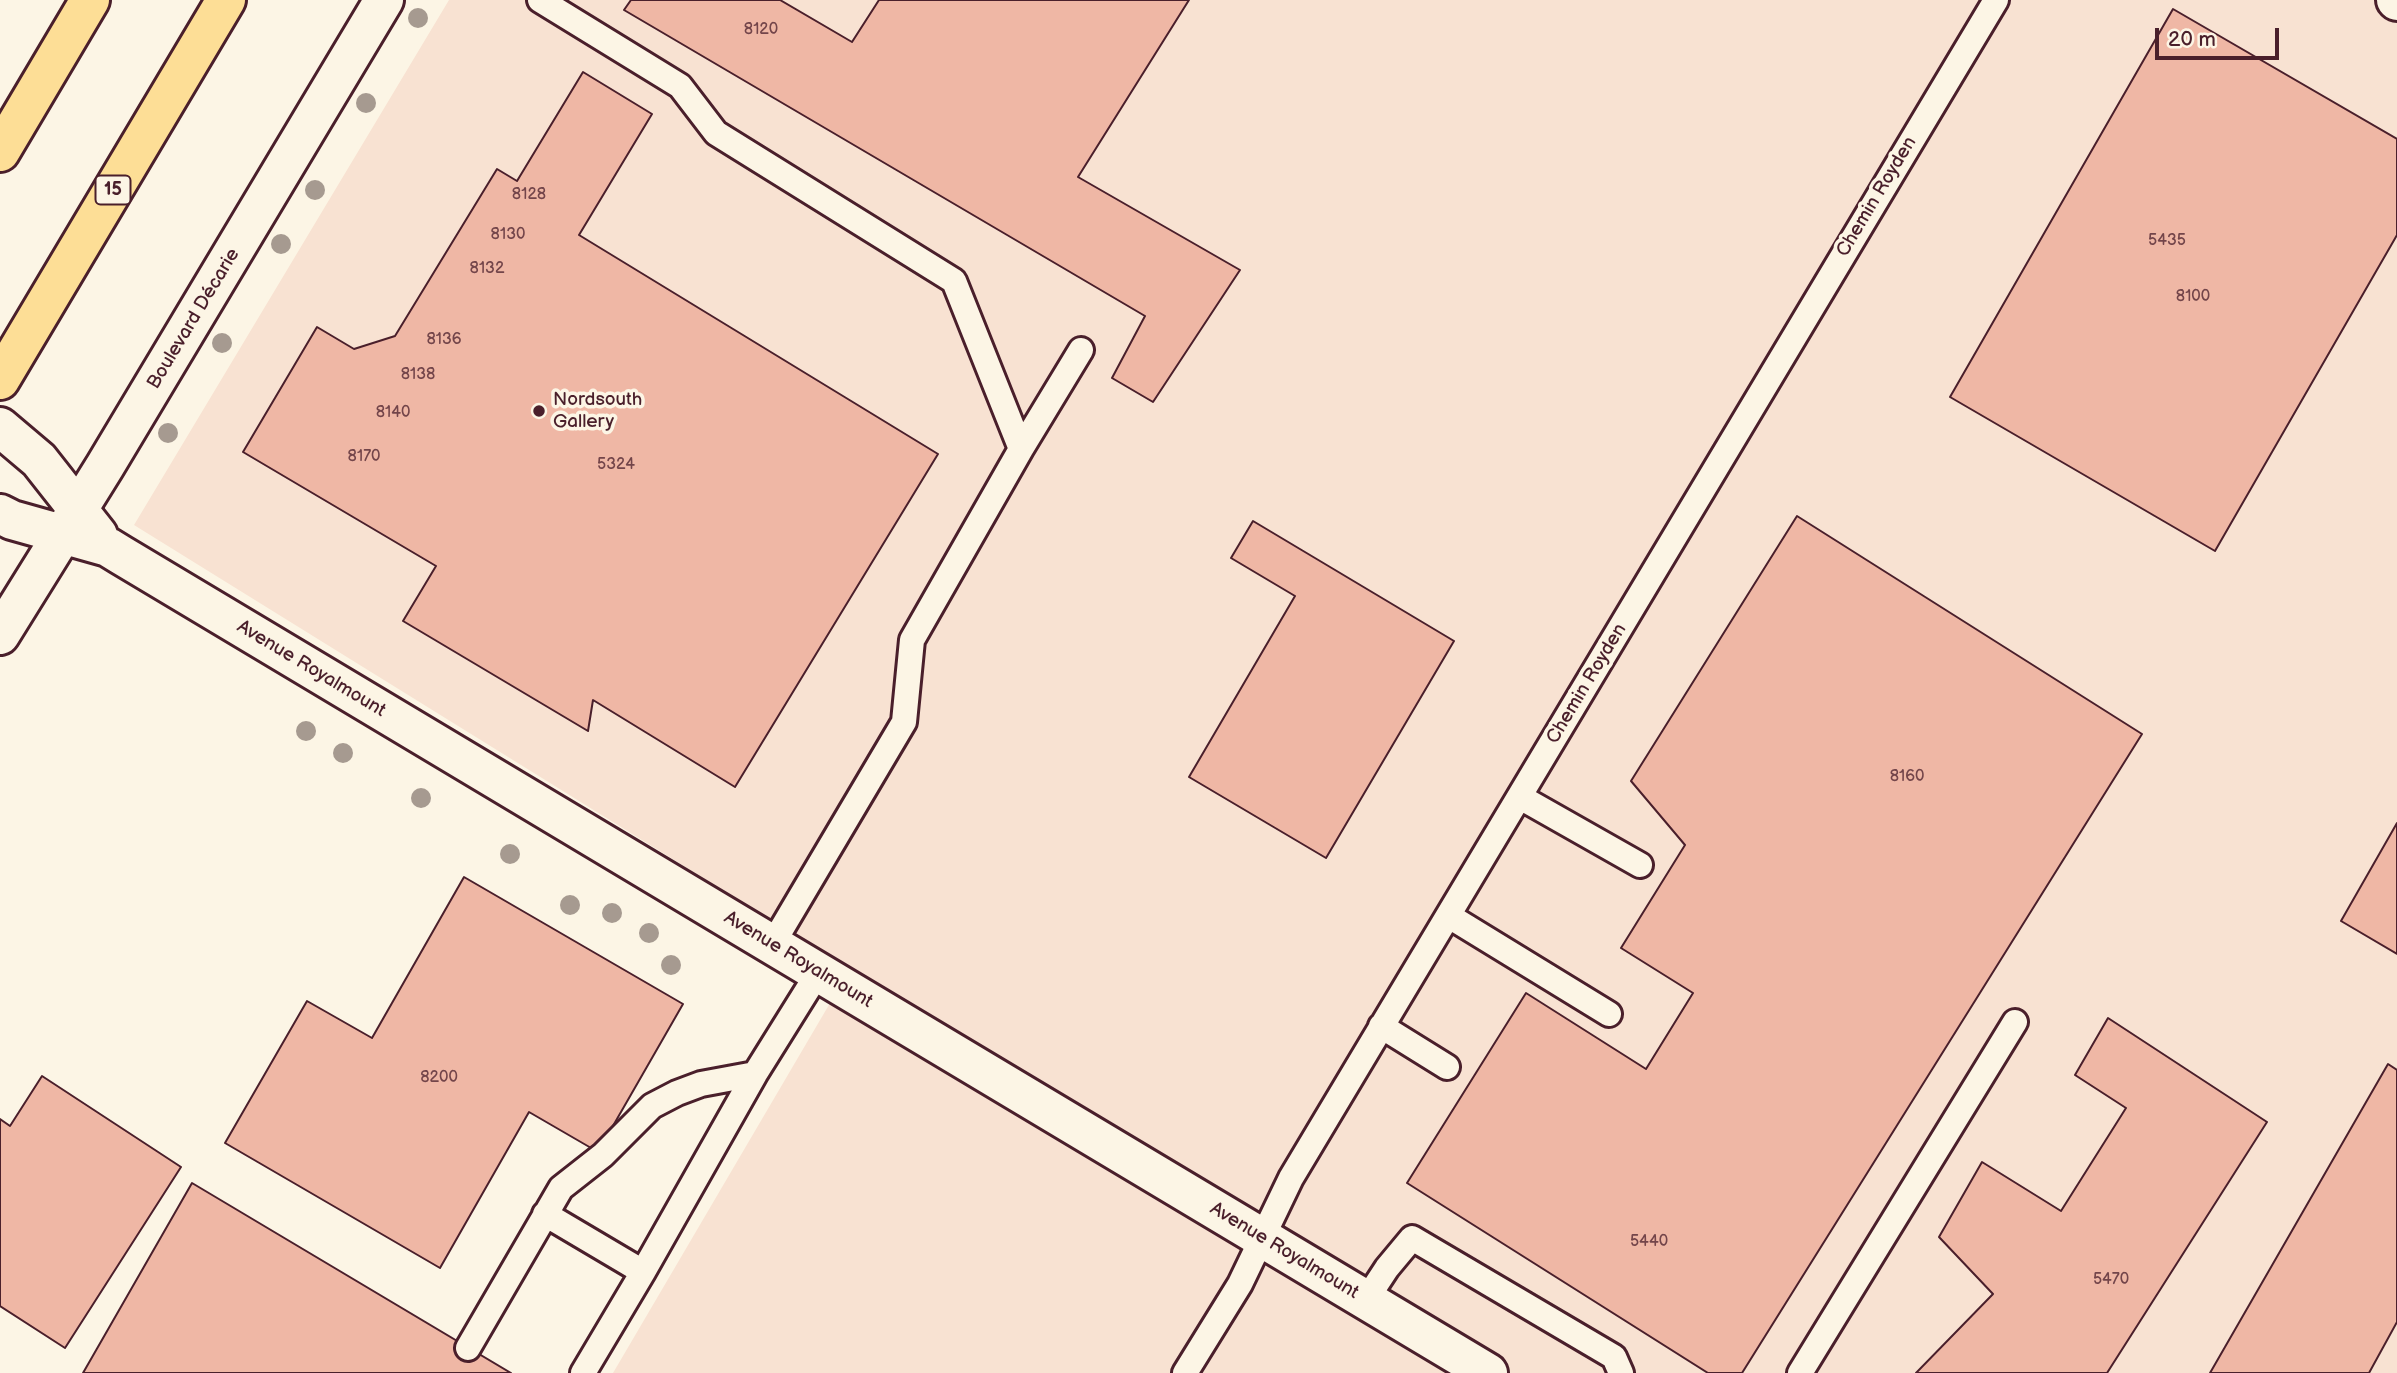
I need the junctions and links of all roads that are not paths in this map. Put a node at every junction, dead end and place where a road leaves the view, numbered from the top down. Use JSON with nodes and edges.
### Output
{"nodes":[{"id":1,"x":90,"y":0,"type":"edge"},
{"id":2,"x":226,"y":0,"type":"edge"},
{"id":3,"x":384,"y":0,"type":"edge"},
{"id":4,"x":540,"y":0,"type":"edge"},
{"id":5,"x":1996,"y":0,"type":"edge"},
{"id":6,"x":0,"y":152,"type":"edge"},
{"id":7,"x":1081,"y":350,"type":"dead end"},
{"id":8,"x":0,"y":380,"type":"edge"},
{"id":9,"x":0,"y":428,"type":"edge"},
{"id":10,"x":1021,"y":449,"type":"junction"},
{"id":11,"x":43,"y":521,"type":"edge"},
{"id":12,"x":0,"y":635,"type":"edge"},
{"id":13,"x":1520,"y":797,"type":"junction"},
{"id":14,"x":1640,"y":865,"type":"dead end"},
{"id":15,"x":1449,"y":916,"type":"junction"},
{"id":16,"x":772,"y":945,"type":"junction"},
{"id":17,"x":818,"y":973,"type":"junction"},
{"id":18,"x":1609,"y":1013,"type":"dead end"},
{"id":19,"x":2015,"y":1022,"type":"dead end"},
{"id":20,"x":1381,"y":1026,"type":"junction"},
{"id":21,"x":1447,"y":1068,"type":"dead end"},
{"id":22,"x":755,"y":1074,"type":"junction"},
{"id":23,"x":545,"y":1214,"type":"junction"},
{"id":24,"x":1262,"y":1237,"type":"junction"},
{"id":25,"x":643,"y":1272,"type":"junction"},
{"id":26,"x":1366,"y":1300,"type":"junction"},
{"id":27,"x":468,"y":1348,"type":"dead end"},
{"id":28,"x":583,"y":1373,"type":"edge"},
{"id":29,"x":1185,"y":1373,"type":"edge"},
{"id":30,"x":1488,"y":1373,"type":"edge"},
{"id":31,"x":1621,"y":1373,"type":"edge"},
{"id":32,"x":1800,"y":1373,"type":"edge"}],
"edges":[{"from":1,"to":6,"type":"highway"},
{"from":2,"to":8,"type":"highway","number":"15"},
{"from":3,"to":11,"type":"street","name":"Boulevard Décarie"},
{"from":4,"to":10,"type":"lane"},
{"from":5,"to":13,"type":"lane","name":"Chemin Royden"},
{"from":7,"to":10,"type":"lane"},
{"from":9,"to":11,"type":"street"},
{"from":10,"to":16,"type":"lane"},
{"from":11,"to":12,"type":"street","name":"Boulevard Décarie"},
{"from":11,"to":16,"type":"street","name":"Avenue Royalmount"},
{"from":13,"to":14,"type":"lane"},
{"from":13,"to":15,"type":"lane","name":"Chemin Royden"},
{"from":15,"to":18,"type":"lane"},
{"from":15,"to":20,"type":"lane","name":"Chemin Royden"},
{"from":16,"to":17,"type":"street","name":"Avenue Royalmount"},
{"from":17,"to":22,"type":"lane"},
{"from":17,"to":24,"type":"street","name":"Avenue Royalmount"},
{"from":19,"to":32,"type":"lane"},
{"from":20,"to":21,"type":"lane"},
{"from":20,"to":24,"type":"lane","name":"Chemin Royden"},
{"from":22,"to":23,"type":"lane"},
{"from":22,"to":25,"type":"lane"},
{"from":23,"to":25,"type":"lane"},
{"from":23,"to":27,"type":"lane"},
{"from":24,"to":26,"type":"street","name":"Avenue Royalmount"},
{"from":24,"to":29,"type":"lane","name":"Chemin Royden"},
{"from":25,"to":28,"type":"lane"},
{"from":26,"to":30,"type":"street","name":"Avenue Royalmount"},
{"from":26,"to":31,"type":"lane"}]}
